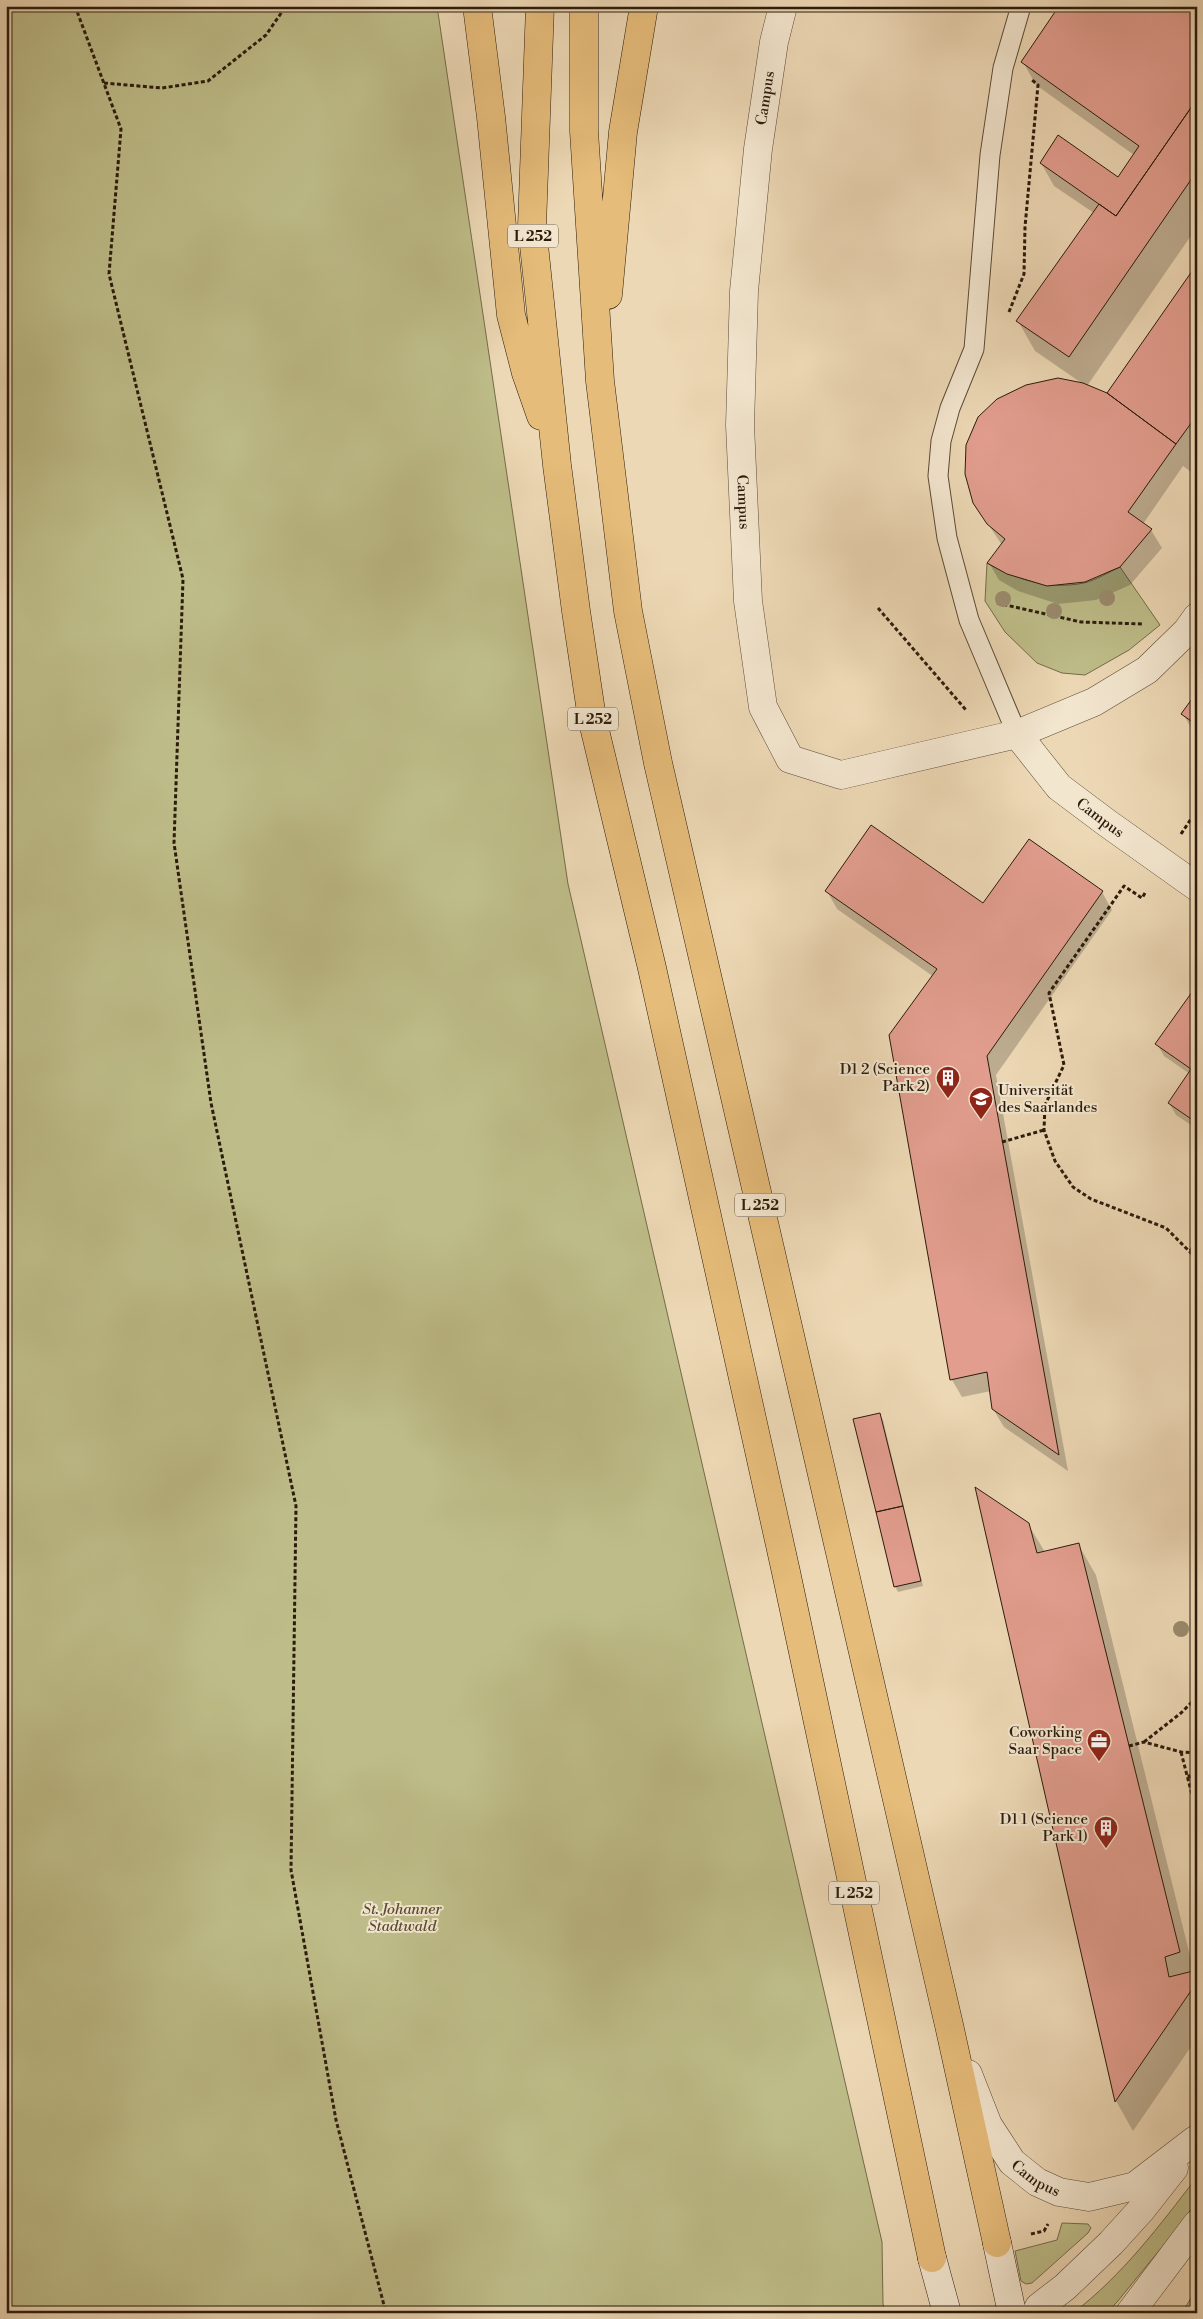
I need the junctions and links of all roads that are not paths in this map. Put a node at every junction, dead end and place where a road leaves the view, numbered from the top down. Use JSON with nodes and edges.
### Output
{"nodes":[{"id":1,"x":477,"y":6,"type":"edge"},
{"id":2,"x":540,"y":6,"type":"edge"},
{"id":3,"x":584,"y":6,"type":"edge"},
{"id":4,"x":644,"y":6,"type":"edge"},
{"id":5,"x":783,"y":6,"type":"edge"},
{"id":6,"x":1020,"y":6,"type":"edge"},
{"id":7,"x":600,"y":381,"type":"junction"},
{"id":8,"x":557,"y":464,"type":"junction"},
{"id":9,"x":1197,"y":617,"type":"edge"},
{"id":10,"x":1017,"y":734,"type":"junction"},
{"id":11,"x":1197,"y":887,"type":"edge"},
{"id":12,"x":949,"y":2025,"type":"junction"},
{"id":13,"x":1196,"y":2139,"type":"edge"},
{"id":14,"x":1197,"y":2224,"type":"edge"},
{"id":15,"x":997,"y":2243,"type":"joint"},
{"id":16,"x":932,"y":2258,"type":"joint"},
{"id":17,"x":947,"y":2313,"type":"edge"},
{"id":18,"x":1012,"y":2313,"type":"edge"},
{"id":19,"x":1036,"y":2313,"type":"edge"},
{"id":20,"x":1130,"y":2313,"type":"edge"}],
"edges":[{"from":1,"to":8,"type":"highway"},
{"from":2,"to":8,"type":"highway","number":"L 252"},
{"from":3,"to":7,"type":"highway","number":"L 252"},
{"from":4,"to":7,"type":"highway"},
{"from":5,"to":10,"type":"street","name":"Campus"},
{"from":6,"to":10,"type":"lane"},
{"from":7,"to":12,"type":"highway","number":"L 252"},
{"from":8,"to":16,"type":"highway","number":"L 252"},
{"from":9,"to":10,"type":"street","name":"Campus"},
{"from":10,"to":11,"type":"street","name":"Campus"},
{"from":12,"to":13,"type":"street","name":"Campus"},
{"from":12,"to":15,"type":"highway","number":"L 252"},
{"from":13,"to":19,"type":"street","name":"Campus"},
{"from":14,"to":20,"type":"street"},
{"from":15,"to":18,"type":"street","number":"L 252"},
{"from":16,"to":17,"type":"street","number":"L 252"}]}
